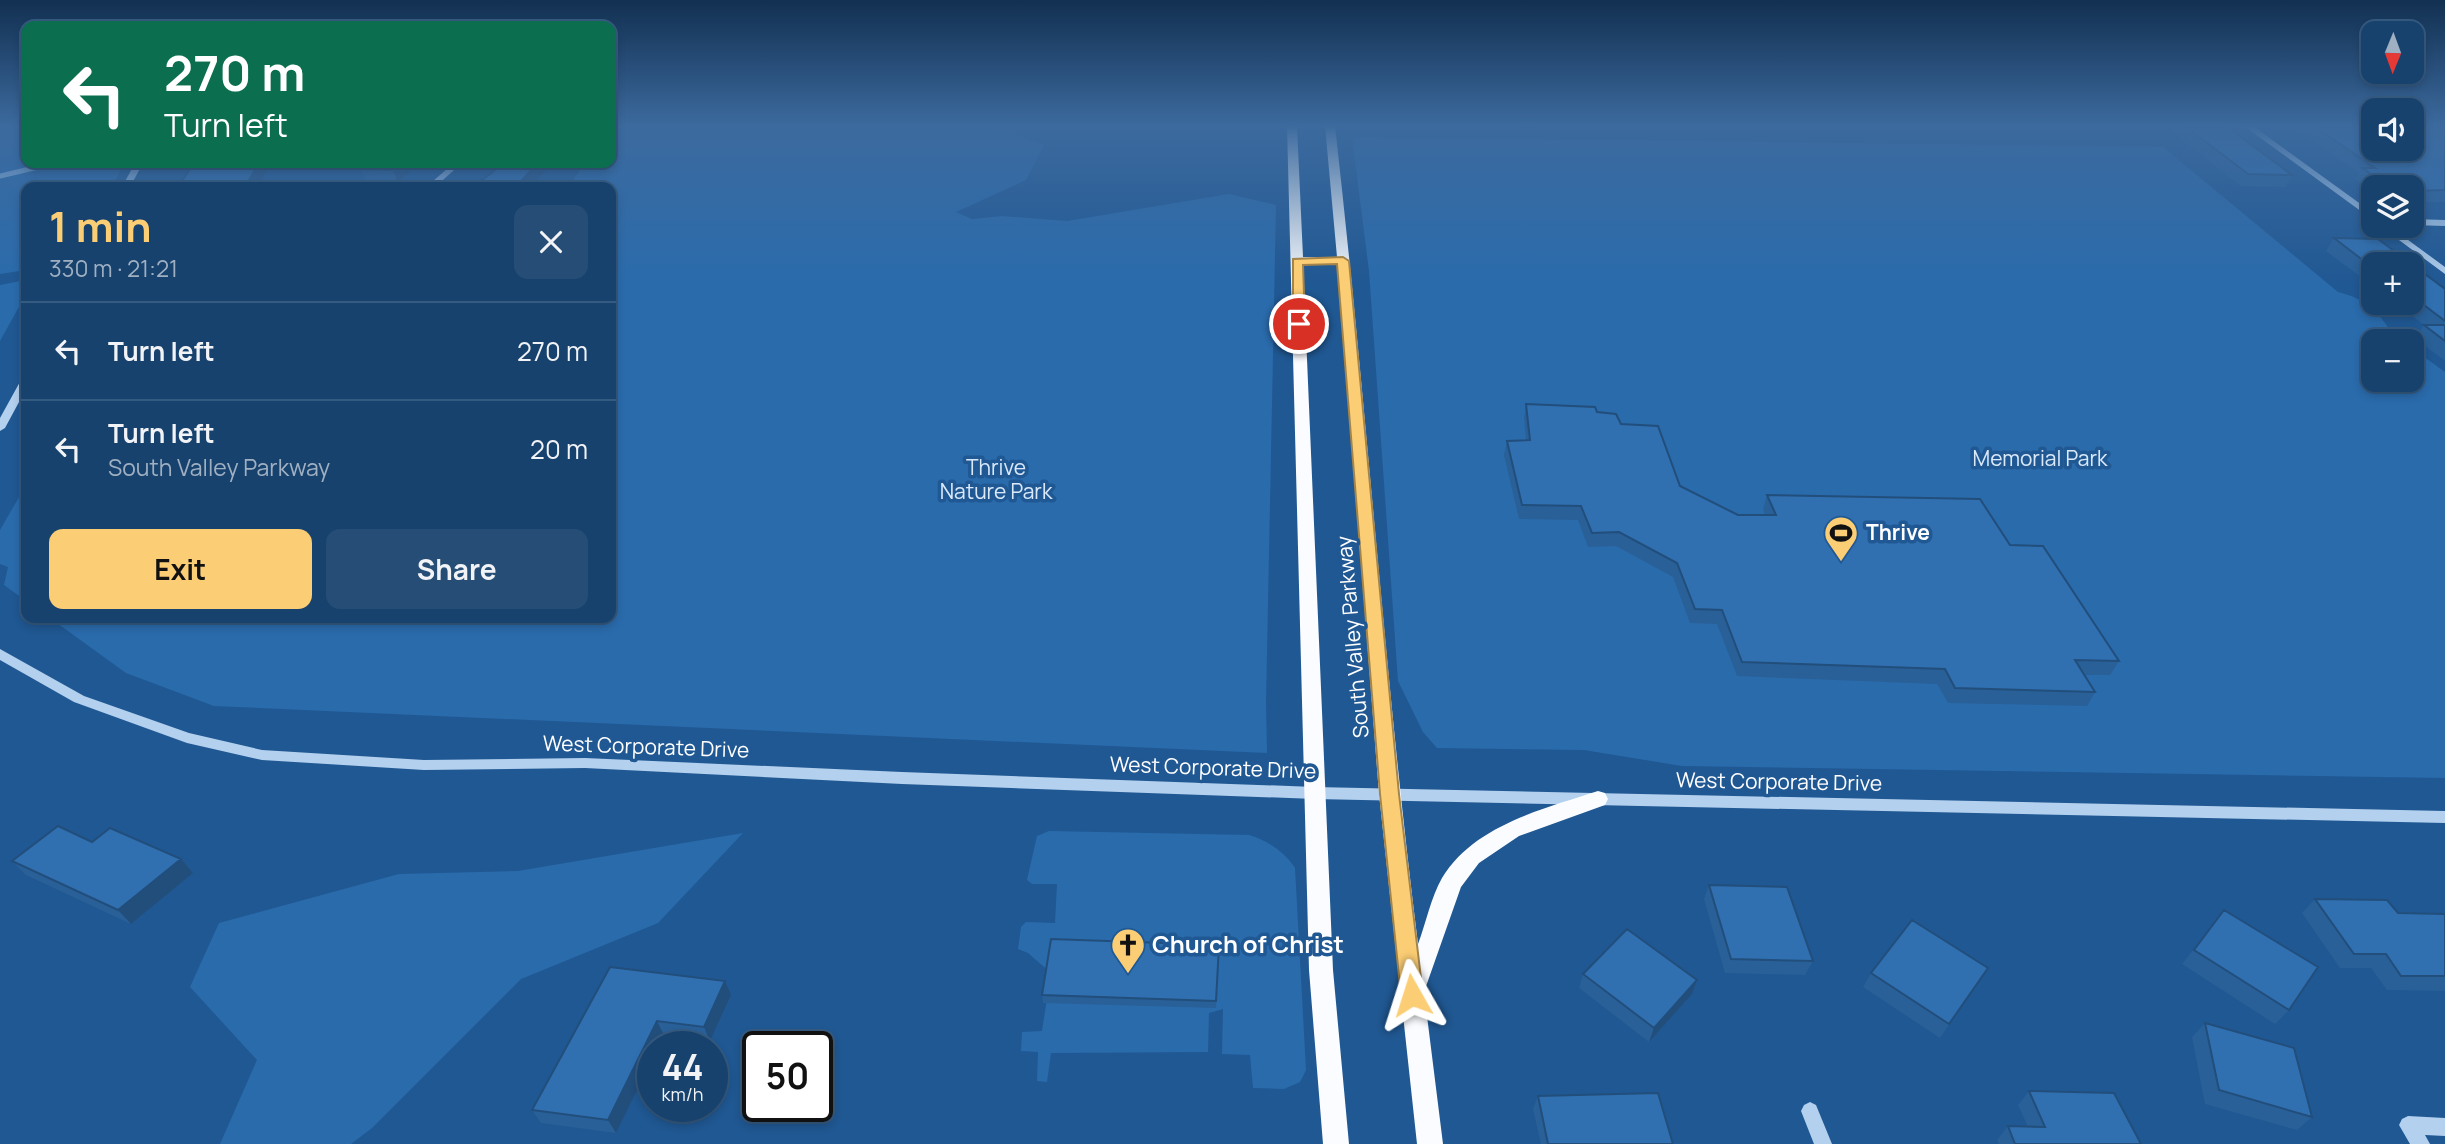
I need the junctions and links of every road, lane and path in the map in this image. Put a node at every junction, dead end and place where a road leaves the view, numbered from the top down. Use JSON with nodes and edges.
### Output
{"nodes":[{"id":1,"x":1294,"y":179,"type":"edge"},
{"id":2,"x":1335,"y":179,"type":"edge"},
{"id":3,"x":2321,"y":179,"type":"edge"},
{"id":4,"x":2361,"y":209,"type":"edge"},
{"id":5,"x":2424,"y":222,"type":"edge"},
{"id":6,"x":2445,"y":223,"type":"edge"},
{"id":7,"x":2400,"y":238,"type":"edge"},
{"id":8,"x":1297,"y":261,"type":"junction"},
{"id":9,"x":1343,"y":261,"type":"junction"},
{"id":10,"x":2445,"y":271,"type":"edge"},
{"id":11,"x":21,"y":389,"type":"edge"},
{"id":12,"x":0,"y":428,"type":"edge"},
{"id":13,"x":0,"y":654,"type":"edge"},
{"id":14,"x":1315,"y":793,"type":"junction"},
{"id":15,"x":1389,"y":794,"type":"junction"},
{"id":16,"x":1598,"y":799,"type":"junction"},
{"id":17,"x":2445,"y":817,"type":"edge"},
{"id":18,"x":1412,"y":995,"type":"junction"},
{"id":19,"x":1810,"y":1111,"type":"dead end"},
{"id":20,"x":2445,"y":1127,"type":"edge"},
{"id":21,"x":1336,"y":1144,"type":"edge"},
{"id":22,"x":1430,"y":1144,"type":"edge"},
{"id":23,"x":1823,"y":1144,"type":"edge"},
{"id":24,"x":2421,"y":1144,"type":"edge"}],
"edges":[{"from":1,"to":8,"type":"main road","name":"South Valley Parkway"},
{"from":2,"to":9,"type":"main road","name":"South Valley Parkway"},
{"from":3,"to":4,"type":"street"},
{"from":5,"to":6,"type":"street"},
{"from":7,"to":10,"type":"street"},
{"from":8,"to":9,"type":"main road"},
{"from":8,"to":14,"type":"main road","name":"South Valley Parkway"},
{"from":9,"to":15,"type":"main road","name":"South Valley Parkway"},
{"from":11,"to":12,"type":"street"},
{"from":13,"to":14,"type":"street","name":"West Corporate Drive"},
{"from":14,"to":15,"type":"street","name":"West Corporate Drive"},
{"from":14,"to":21,"type":"main road","name":"South Valley Parkway"},
{"from":15,"to":16,"type":"street","name":"West Corporate Drive"},
{"from":15,"to":18,"type":"main road","name":"South Valley Parkway"},
{"from":16,"to":17,"type":"street","name":"West Corporate Drive"},
{"from":16,"to":18,"type":"main road"},
{"from":18,"to":22,"type":"main road","name":"South Valley Parkway"},
{"from":19,"to":23,"type":"street"},
{"from":20,"to":24,"type":"street"}]}
